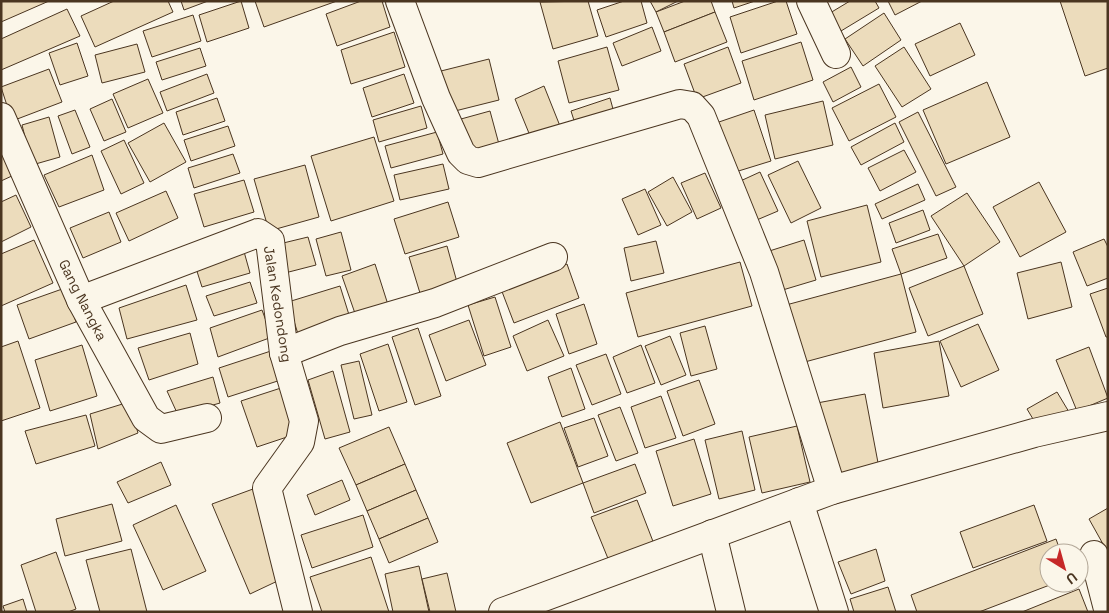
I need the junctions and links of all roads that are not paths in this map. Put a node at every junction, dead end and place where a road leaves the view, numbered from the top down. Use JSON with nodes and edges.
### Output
{"nodes":[{"id":1,"x":400,"y":1,"type":"edge"},
{"id":2,"x":811,"y":1,"type":"edge"},
{"id":3,"x":836,"y":54,"type":"dead end"},
{"id":4,"x":1,"y":117,"type":"edge"},
{"id":5,"x":553,"y":257,"type":"dead end"},
{"id":6,"x":81,"y":300,"type":"junction"},
{"id":7,"x":284,"y":353,"type":"junction"},
{"id":8,"x":1108,"y":416,"type":"edge"},
{"id":9,"x":207,"y":418,"type":"dead end"},
{"id":10,"x":832,"y":490,"type":"junction"},
{"id":11,"x":799,"y":502,"type":"junction"},
{"id":12,"x":712,"y":534,"type":"junction"},
{"id":13,"x":1094,"y":556,"type":"dead end"},
{"id":14,"x":1108,"y":610,"type":"edge"},
{"id":15,"x":298,"y":612,"type":"edge"},
{"id":16,"x":503,"y":612,"type":"edge"},
{"id":17,"x":731,"y":612,"type":"edge"},
{"id":18,"x":834,"y":612,"type":"edge"}],
"edges":[{"from":1,"to":10,"type":"street"},
{"from":2,"to":3,"type":"street"},
{"from":4,"to":6,"type":"street","name":"Gang Nangka"},
{"from":5,"to":7,"type":"street"},
{"from":6,"to":7,"type":"street","name":"Jalan Kedondong"},
{"from":6,"to":9,"type":"street","name":"Gang Nangka"},
{"from":7,"to":15,"type":"street","name":"Jalan Kedondong"},
{"from":8,"to":10,"type":"street"},
{"from":10,"to":11,"type":"street"},
{"from":11,"to":12,"type":"street"},
{"from":11,"to":18,"type":"street"},
{"from":12,"to":16,"type":"street"},
{"from":12,"to":17,"type":"street"},
{"from":13,"to":14,"type":"street"}]}
